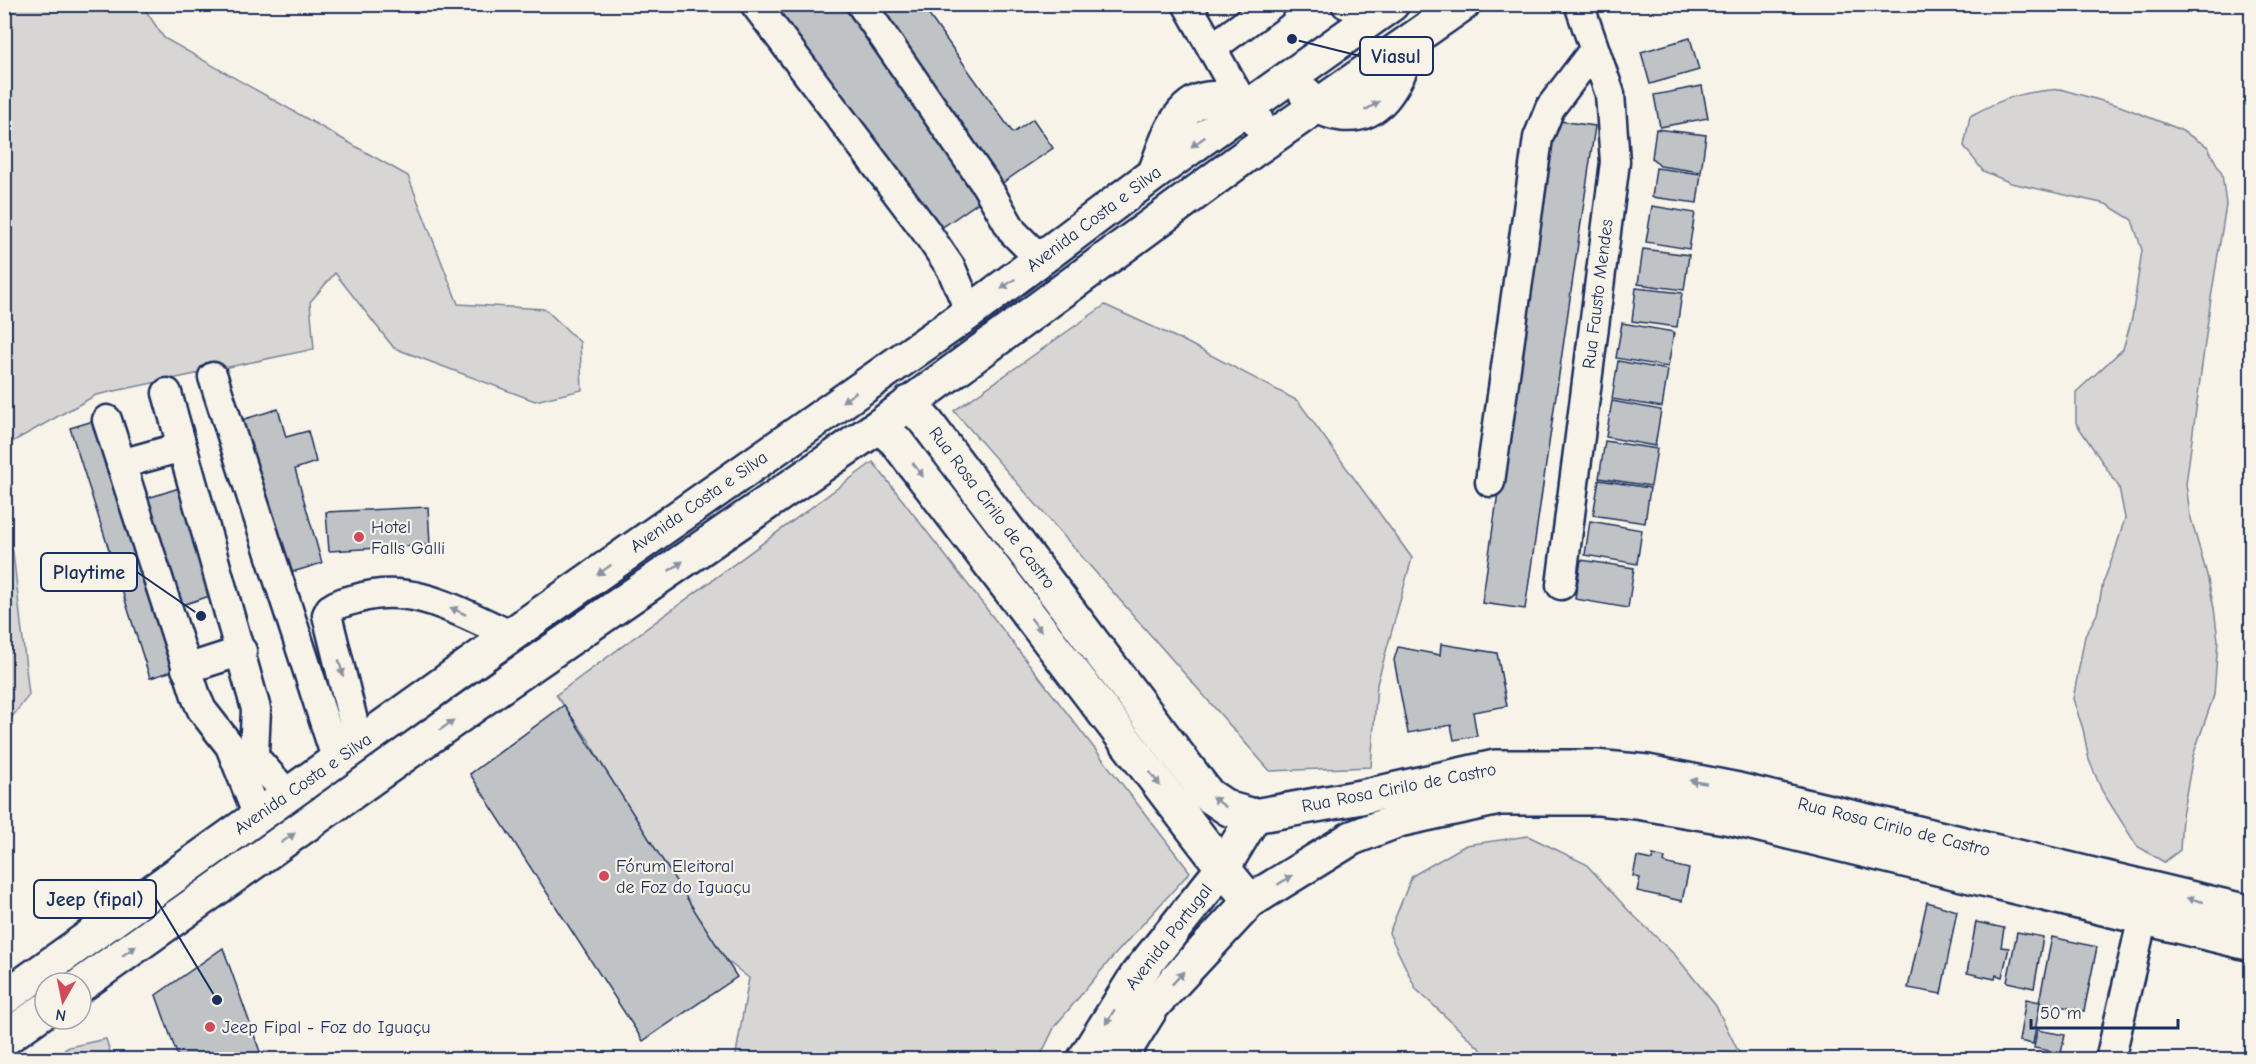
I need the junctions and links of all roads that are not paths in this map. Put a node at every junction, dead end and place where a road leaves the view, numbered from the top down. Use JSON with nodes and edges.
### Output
{"nodes":[{"id":1,"x":755,"y":4,"type":"edge"},
{"id":2,"x":861,"y":4,"type":"edge"},
{"id":3,"x":1187,"y":4,"type":"edge"},
{"id":4,"x":1272,"y":4,"type":"edge"},
{"id":5,"x":1346,"y":4,"type":"edge"},
{"id":6,"x":1463,"y":4,"type":"edge"},
{"id":7,"x":1577,"y":5,"type":"edge"},
{"id":8,"x":1385,"y":10,"type":"edge"},
{"id":9,"x":1594,"y":50,"type":"junction"},
{"id":10,"x":1214,"y":53,"type":"junction"},
{"id":11,"x":1305,"y":67,"type":"junction"},
{"id":12,"x":1194,"y":103,"type":"junction"},
{"id":13,"x":1317,"y":105,"type":"junction"},
{"id":14,"x":1246,"y":109,"type":"junction"},
{"id":15,"x":1251,"y":152,"type":"junction"},
{"id":16,"x":1155,"y":173,"type":"junction"},
{"id":17,"x":1041,"y":260,"type":"junction"},
{"id":18,"x":969,"y":312,"type":"junction"},
{"id":19,"x":213,"y":377,"type":"dead end"},
{"id":20,"x":167,"y":393,"type":"dead end"},
{"id":21,"x":909,"y":403,"type":"junction"},
{"id":22,"x":107,"y":420,"type":"dead end"},
{"id":23,"x":879,"y":426,"type":"junction"},
{"id":24,"x":182,"y":447,"type":"junction"},
{"id":25,"x":121,"y":464,"type":"junction"},
{"id":26,"x":1490,"y":482,"type":"dead end"},
{"id":27,"x":1561,"y":585,"type":"dead end"},
{"id":28,"x":511,"y":635,"type":"junction"},
{"id":29,"x":242,"y":651,"type":"junction"},
{"id":30,"x":186,"y":669,"type":"junction"},
{"id":31,"x":348,"y":753,"type":"junction"},
{"id":32,"x":1498,"y":782,"type":"junction"},
{"id":33,"x":288,"y":795,"type":"junction"},
{"id":34,"x":258,"y":816,"type":"junction"},
{"id":35,"x":1254,"y":816,"type":"junction"},
{"id":36,"x":1223,"y":868,"type":"junction"},
{"id":37,"x":1250,"y":901,"type":"junction"},
{"id":38,"x":2145,"y":903,"type":"junction"},
{"id":39,"x":2252,"y":913,"type":"edge"},
{"id":40,"x":2252,"y":944,"type":"edge"},
{"id":41,"x":93,"y":976,"type":"edge"},
{"id":42,"x":4,"y":998,"type":"edge"},
{"id":43,"x":33,"y":1018,"type":"edge"},
{"id":44,"x":4,"y":1039,"type":"edge"},
{"id":45,"x":1084,"y":1059,"type":"edge"},
{"id":46,"x":1119,"y":1059,"type":"edge"},
{"id":47,"x":2110,"y":1059,"type":"edge"}],
"edges":[{"from":1,"to":18,"type":"street"},
{"from":2,"to":17,"type":"street"},
{"from":3,"to":10,"type":"street"},
{"from":4,"to":10,"type":"street"},
{"from":5,"to":8,"type":"street"},
{"from":13,"to":6,"type":"main road","one_way":true},
{"from":7,"to":9,"type":"street","name":"Rua Fausto Mendes"},
{"from":8,"to":11,"type":"main road","name":"Avenida Costa e Silva"},
{"from":9,"to":26,"type":"street"},
{"from":9,"to":27,"type":"street","name":"Rua Fausto Mendes"},
{"from":10,"to":12,"type":"street"},
{"from":10,"to":14,"type":"street"},
{"from":11,"to":13,"type":"main road"},
{"from":11,"to":14,"type":"main road","name":"Avenida Costa e Silva"},
{"from":12,"to":14,"type":"main road"},
{"from":12,"to":16,"type":"main road"},
{"from":13,"to":15,"type":"main road","name":"Avenida Costa e Silva"},
{"from":14,"to":15,"type":"main road"},
{"from":14,"to":16,"type":"main road","name":"Avenida Costa e Silva","one_way":true},
{"from":15,"to":21,"type":"main road","name":"Avenida Costa e Silva"},
{"from":16,"to":17,"type":"main road","name":"Avenida Costa e Silva"},
{"from":17,"to":18,"type":"main road","name":"Avenida Costa e Silva","one_way":true},
{"from":18,"to":28,"type":"main road","name":"Avenida Costa e Silva","one_way":true},
{"from":19,"to":31,"type":"street"},
{"from":20,"to":24,"type":"street"},
{"from":21,"to":23,"type":"main road","name":"Avenida Costa e Silva"},
{"from":35,"to":21,"type":"main road","name":"Rua Rosa Cirilo de Castro","one_way":true},
{"from":22,"to":25,"type":"street"},
{"from":23,"to":36,"type":"main road","one_way":true},
{"from":41,"to":23,"type":"main road","name":"Avenida Costa e Silva","one_way":true},
{"from":24,"to":25,"type":"street"},
{"from":24,"to":29,"type":"street"},
{"from":25,"to":30,"type":"street"},
{"from":28,"to":31,"type":"main road","name":"Avenida Costa e Silva"},
{"from":28,"to":31,"type":"street","one_way":true},
{"from":29,"to":30,"type":"street"},
{"from":29,"to":33,"type":"street"},
{"from":30,"to":34,"type":"street"},
{"from":31,"to":33,"type":"main road","name":"Avenida Costa e Silva"},
{"from":32,"to":35,"type":"main road","name":"Rua Rosa Cirilo de Castro"},
{"from":37,"to":32,"type":"main road","name":"Avenida Portugal","one_way":true},
{"from":32,"to":38,"type":"main road"},
{"from":33,"to":34,"type":"main road","name":"Avenida Costa e Silva"},
{"from":34,"to":42,"type":"main road","name":"Avenida Costa e Silva"},
{"from":35,"to":36,"type":"main road","name":"Avenida Portugal"},
{"from":36,"to":37,"type":"main road"},
{"from":36,"to":45,"type":"main road","name":"Avenida Portugal","one_way":true},
{"from":46,"to":37,"type":"main road","name":"Avenida Portugal","one_way":true},
{"from":39,"to":38,"type":"main road","one_way":true},
{"from":38,"to":40,"type":"main road"},
{"from":38,"to":47,"type":"street"},
{"from":43,"to":44,"type":"main road"}]}
